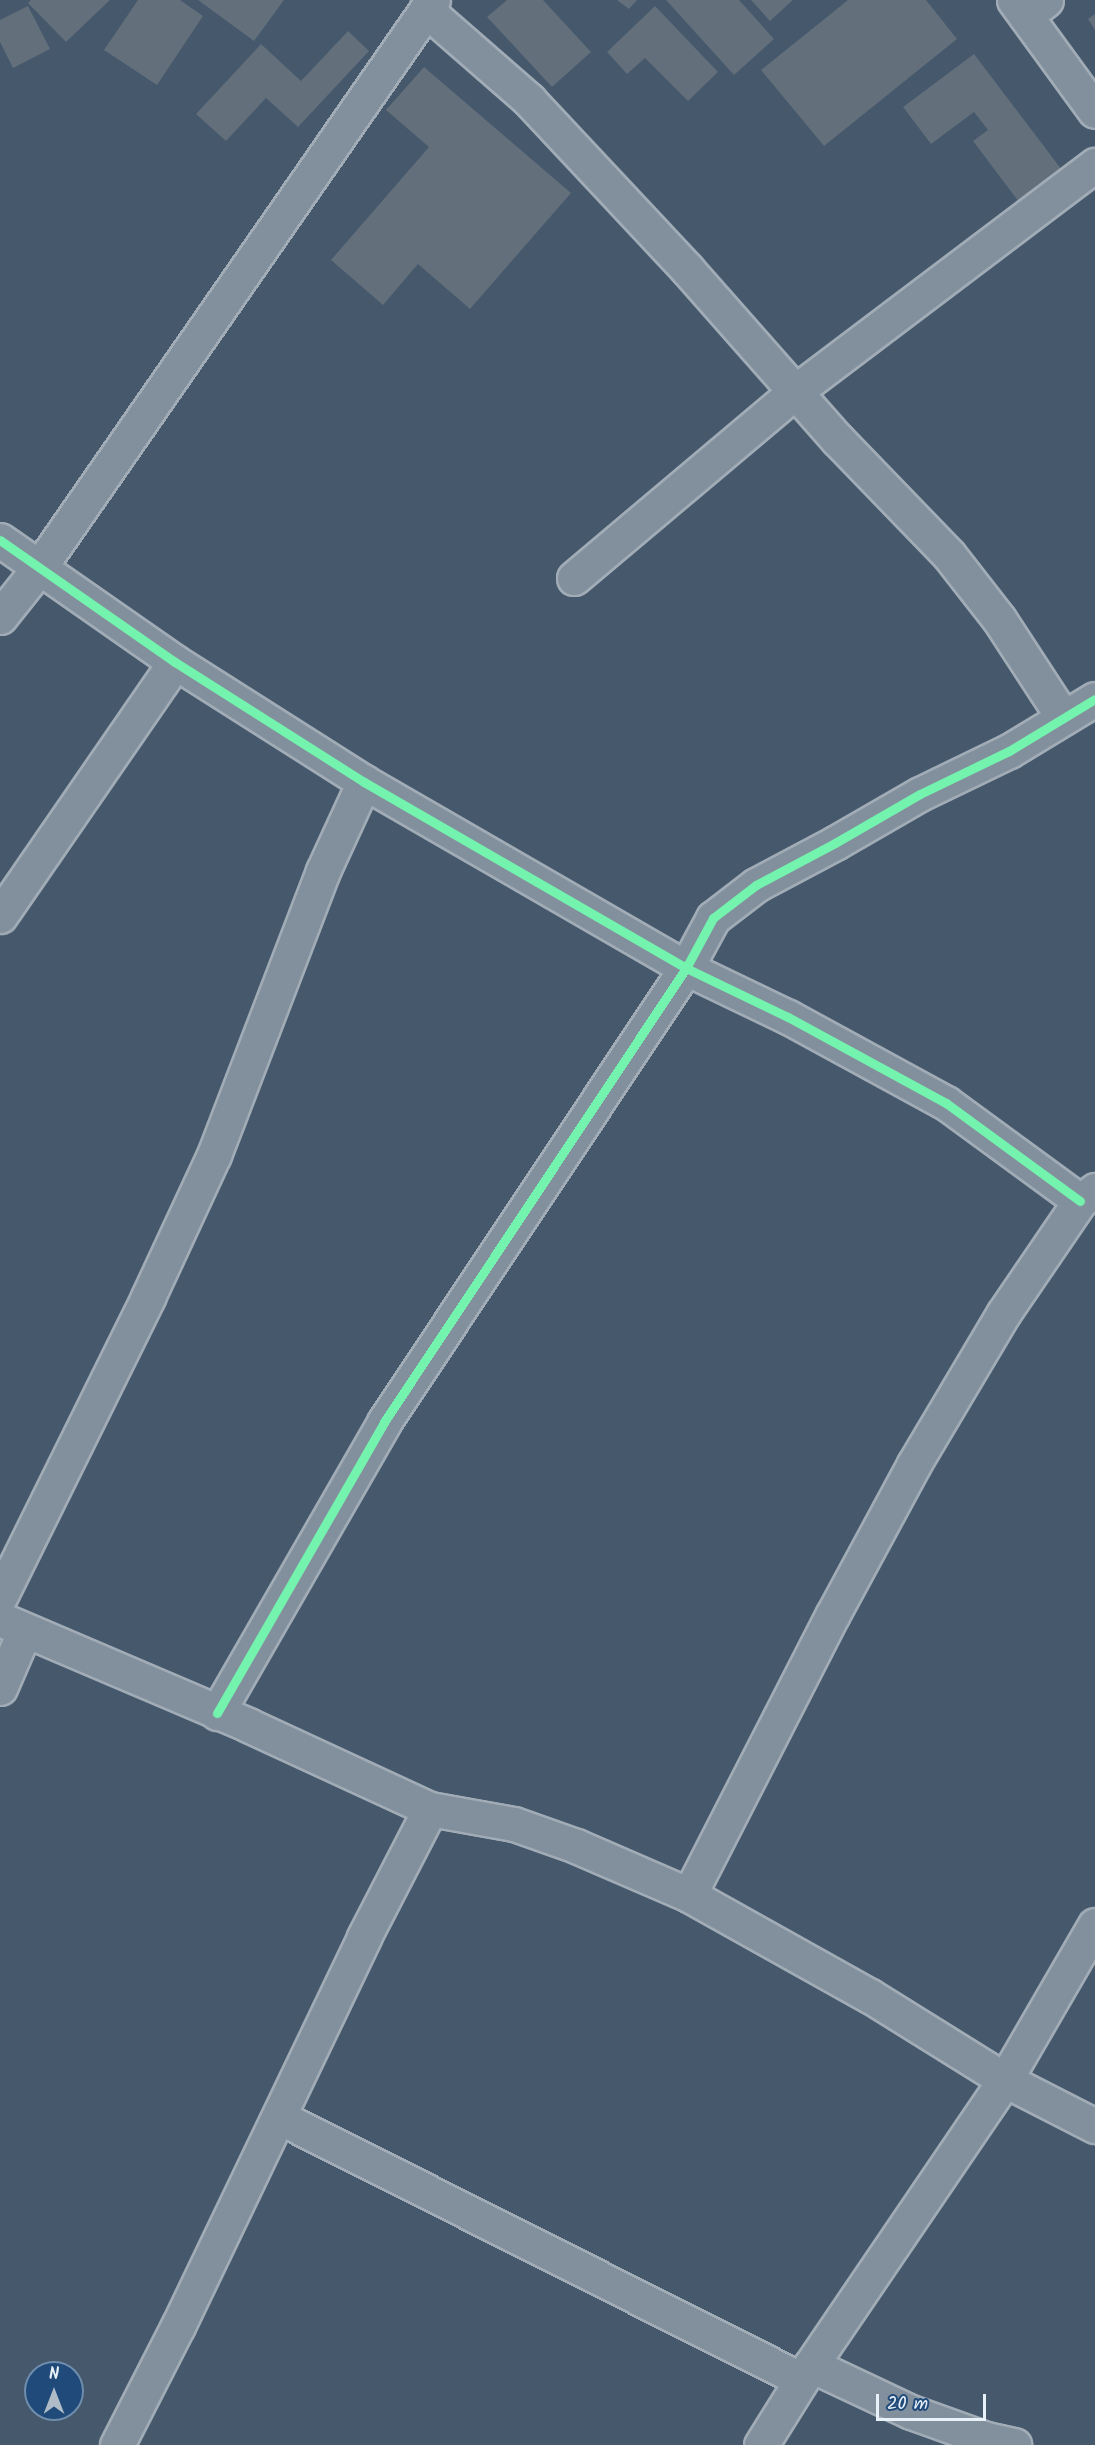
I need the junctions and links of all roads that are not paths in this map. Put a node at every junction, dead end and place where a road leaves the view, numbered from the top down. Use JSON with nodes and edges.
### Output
{"nodes":[{"id":1,"x":429,"y":5,"type":"edge"},
{"id":2,"x":1029,"y":5,"type":"edge"},
{"id":3,"x":1095,"y":111,"type":"edge"},
{"id":4,"x":1095,"y":165,"type":"edge"},
{"id":5,"x":796,"y":391,"type":"junction"},
{"id":6,"x":0,"y":540,"type":"edge"},
{"id":7,"x":39,"y":568,"type":"junction"},
{"id":8,"x":574,"y":578,"type":"dead end"},
{"id":9,"x":0,"y":617,"type":"edge"},
{"id":10,"x":175,"y":662,"type":"junction"},
{"id":11,"x":1095,"y":699,"type":"edge"},
{"id":12,"x":1063,"y":717,"type":"junction"},
{"id":13,"x":364,"y":782,"type":"junction"},
{"id":14,"x":0,"y":916,"type":"edge"},
{"id":15,"x":686,"y":968,"type":"junction"},
{"id":16,"x":1087,"y":1195,"type":"edge"},
{"id":17,"x":0,"y":1597,"type":"edge"},
{"id":18,"x":12,"y":1625,"type":"edge"},
{"id":19,"x":0,"y":1688,"type":"edge"},
{"id":20,"x":217,"y":1713,"type":"junction"},
{"id":21,"x":430,"y":1809,"type":"junction"},
{"id":22,"x":689,"y":1895,"type":"junction"},
{"id":23,"x":1095,"y":1924,"type":"edge"},
{"id":24,"x":1005,"y":2080,"type":"junction"},
{"id":25,"x":279,"y":2116,"type":"junction"},
{"id":26,"x":1095,"y":2126,"type":"edge"},
{"id":27,"x":807,"y":2372,"type":"junction"},
{"id":28,"x":117,"y":2445,"type":"edge"},
{"id":29,"x":761,"y":2445,"type":"edge"},
{"id":30,"x":1014,"y":2445,"type":"edge"}],
"edges":[{"from":1,"to":5,"type":"street"},
{"from":1,"to":7,"type":"street"},
{"from":2,"to":3,"type":"street"},
{"from":4,"to":5,"type":"street"},
{"from":5,"to":8,"type":"street"},
{"from":5,"to":12,"type":"street"},
{"from":6,"to":7,"type":"street"},
{"from":7,"to":9,"type":"street"},
{"from":7,"to":10,"type":"street"},
{"from":10,"to":13,"type":"street"},
{"from":10,"to":14,"type":"street"},
{"from":11,"to":12,"type":"street"},
{"from":12,"to":15,"type":"street"},
{"from":13,"to":15,"type":"street"},
{"from":13,"to":17,"type":"street"},
{"from":15,"to":16,"type":"street"},
{"from":15,"to":20,"type":"street"},
{"from":16,"to":22,"type":"street"},
{"from":18,"to":19,"type":"street"},
{"from":18,"to":20,"type":"street"},
{"from":20,"to":21,"type":"street"},
{"from":21,"to":22,"type":"street"},
{"from":21,"to":25,"type":"street"},
{"from":22,"to":24,"type":"street"},
{"from":23,"to":24,"type":"street"},
{"from":24,"to":26,"type":"street"},
{"from":24,"to":27,"type":"street"},
{"from":25,"to":27,"type":"street"},
{"from":25,"to":28,"type":"street"},
{"from":27,"to":29,"type":"street"},
{"from":27,"to":30,"type":"street"}]}
